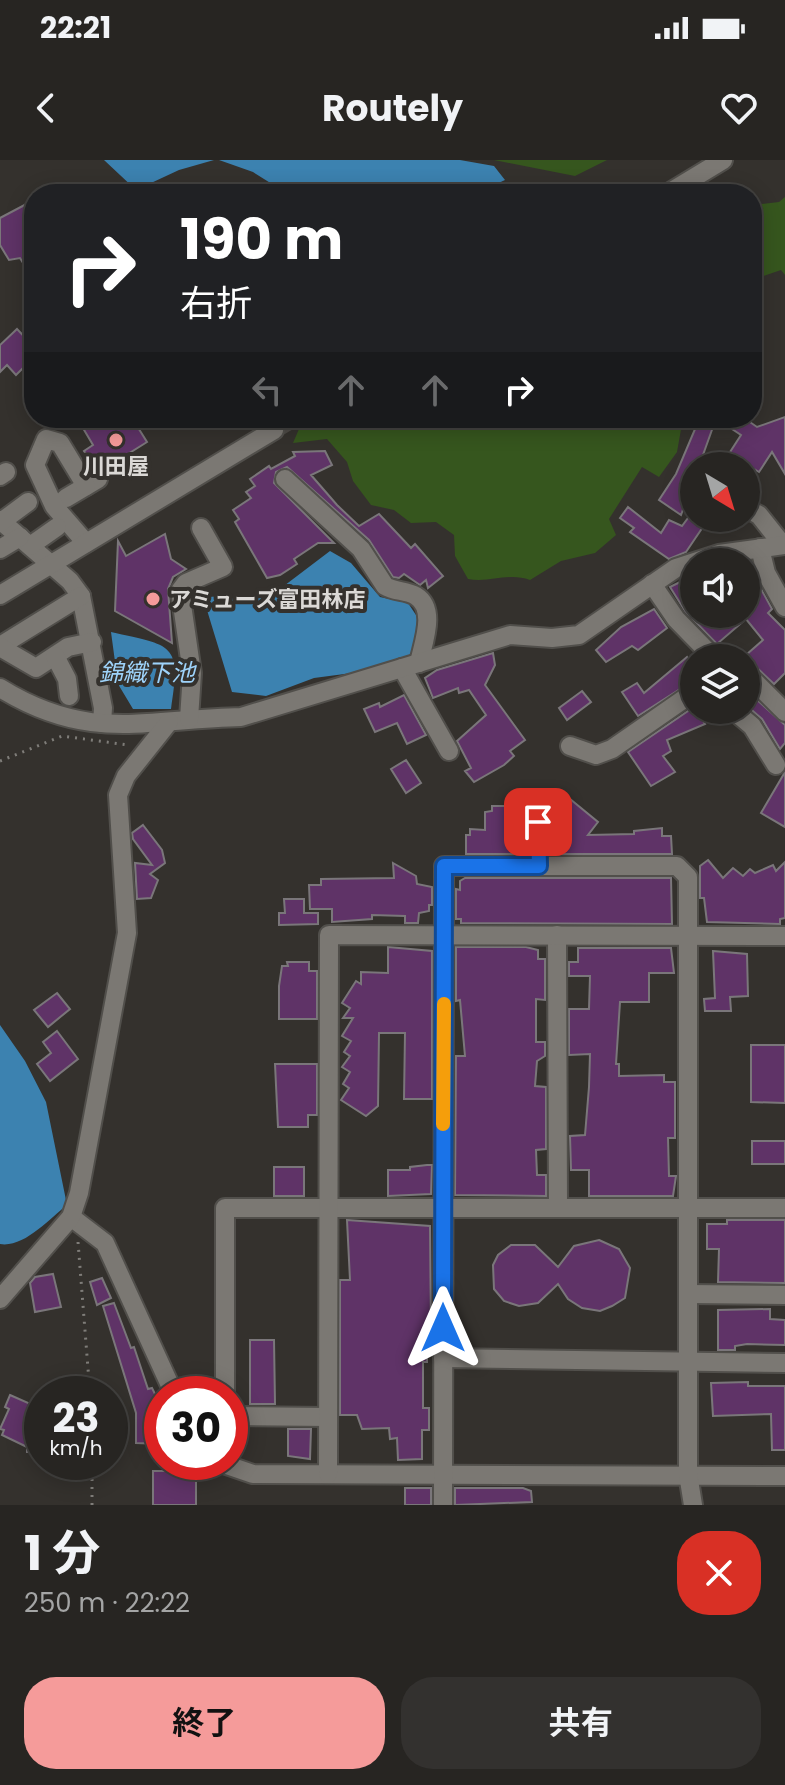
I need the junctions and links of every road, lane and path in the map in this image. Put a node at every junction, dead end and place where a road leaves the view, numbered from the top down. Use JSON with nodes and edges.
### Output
{"nodes":[{"id":1,"x":723,"y":160,"type":"edge"},
{"id":2,"x":683,"y":184,"type":"edge"},
{"id":3,"x":274,"y":430,"type":"tunnel mouth"},
{"id":4,"x":285,"y":479,"type":"dead end"},
{"id":5,"x":66,"y":498,"type":"dead end"},
{"id":6,"x":28,"y":502,"type":"dead end"},
{"id":7,"x":760,"y":516,"type":"edge"},
{"id":8,"x":1,"y":521,"type":"edge"},
{"id":9,"x":57,"y":527,"type":"dead end"},
{"id":10,"x":201,"y":528,"type":"dead end"},
{"id":11,"x":25,"y":542,"type":"junction"},
{"id":12,"x":86,"y":543,"type":"junction"},
{"id":13,"x":784,"y":545,"type":"edge"},
{"id":14,"x":760,"y":548,"type":"joint"},
{"id":15,"x":0,"y":549,"type":"edge"},
{"id":16,"x":51,"y":564,"type":"junction"},
{"id":17,"x":680,"y":567,"type":"edge"},
{"id":18,"x":652,"y":584,"type":"junction"},
{"id":19,"x":0,"y":595,"type":"edge"},
{"id":20,"x":81,"y":596,"type":"junction"},
{"id":21,"x":785,"y":607,"type":"edge"},
{"id":22,"x":92,"y":642,"type":"junction"},
{"id":23,"x":700,"y":644,"type":"edge"},
{"id":24,"x":0,"y":646,"type":"edge"},
{"id":25,"x":55,"y":656,"type":"junction"},
{"id":26,"x":410,"y":665,"type":"junction"},
{"id":27,"x":785,"y":684,"type":"edge"},
{"id":28,"x":760,"y":687,"type":"edge"},
{"id":29,"x":0,"y":688,"type":"edge"},
{"id":30,"x":69,"y":696,"type":"dead end"},
{"id":31,"x":771,"y":698,"type":"junction"},
{"id":32,"x":680,"y":702,"type":"edge"},
{"id":33,"x":785,"y":712,"type":"edge"},
{"id":34,"x":189,"y":719,"type":"junction"},
{"id":35,"x":169,"y":722,"type":"junction"},
{"id":36,"x":102,"y":723,"type":"junction"},
{"id":37,"x":750,"y":724,"type":"edge"},
{"id":38,"x":570,"y":746,"type":"dead end"},
{"id":39,"x":148,"y":747,"type":"junction"},
{"id":40,"x":449,"y":751,"type":"dead end"},
{"id":41,"x":0,"y":761,"type":"edge"},
{"id":42,"x":776,"y":765,"type":"dead end"},
{"id":43,"x":538,"y":822,"type":"dead end"},
{"id":44,"x":539,"y":866,"type":"junction"},
{"id":45,"x":444,"y":935,"type":"junction"},
{"id":46,"x":557,"y":935,"type":"junction"},
{"id":47,"x":688,"y":936,"type":"junction"},
{"id":48,"x":785,"y":936,"type":"edge"},
{"id":49,"x":329,"y":1207,"type":"junction"},
{"id":50,"x":443,"y":1208,"type":"junction"},
{"id":51,"x":558,"y":1208,"type":"junction"},
{"id":52,"x":688,"y":1208,"type":"junction"},
{"id":53,"x":785,"y":1208,"type":"edge"},
{"id":54,"x":76,"y":1221,"type":"junction"},
{"id":55,"x":688,"y":1294,"type":"junction"},
{"id":56,"x":785,"y":1295,"type":"edge"},
{"id":57,"x":0,"y":1299,"type":"edge"},
{"id":58,"x":443,"y":1358,"type":"junction"},
{"id":59,"x":688,"y":1359,"type":"junction"},
{"id":60,"x":785,"y":1363,"type":"edge"},
{"id":61,"x":88,"y":1376,"type":"edge"},
{"id":62,"x":166,"y":1376,"type":"edge"},
{"id":63,"x":225,"y":1376,"type":"edge"},
{"id":64,"x":248,"y":1416,"type":"edge"},
{"id":65,"x":328,"y":1417,"type":"junction"},
{"id":66,"x":248,"y":1472,"type":"edge"},
{"id":67,"x":328,"y":1474,"type":"junction"},
{"id":68,"x":443,"y":1474,"type":"junction"},
{"id":69,"x":688,"y":1474,"type":"junction"},
{"id":70,"x":785,"y":1476,"type":"edge"},
{"id":71,"x":92,"y":1480,"type":"edge"},
{"id":72,"x":92,"y":1505,"type":"edge"},
{"id":73,"x":443,"y":1505,"type":"edge"},
{"id":74,"x":693,"y":1505,"type":"edge"}],
"edges":[{"from":1,"to":2,"type":"street"},
{"from":3,"to":12,"type":"street"},
{"from":4,"to":26,"type":"street"},
{"from":5,"to":12,"type":"street"},
{"from":6,"to":8,"type":"street"},
{"from":7,"to":13,"type":"street"},
{"from":8,"to":11,"type":"street"},
{"from":9,"to":11,"type":"street"},
{"from":10,"to":34,"type":"street"},
{"from":11,"to":15,"type":"street"},
{"from":11,"to":16,"type":"street"},
{"from":12,"to":16,"type":"street"},
{"from":13,"to":14,"type":"street"},
{"from":14,"to":21,"type":"street"},
{"from":16,"to":19,"type":"street"},
{"from":16,"to":20,"type":"street"},
{"from":17,"to":18,"type":"street"},
{"from":18,"to":23,"type":"street"},
{"from":18,"to":26,"type":"street"},
{"from":20,"to":22,"type":"street"},
{"from":20,"to":24,"type":"street"},
{"from":22,"to":25,"type":"street"},
{"from":22,"to":36,"type":"street"},
{"from":24,"to":25,"type":"street"},
{"from":25,"to":30,"type":"street"},
{"from":26,"to":34,"type":"street"},
{"from":26,"to":40,"type":"street"},
{"from":27,"to":31,"type":"street"},
{"from":28,"to":31,"type":"street"},
{"from":29,"to":36,"type":"street"},
{"from":31,"to":33,"type":"street"},
{"from":32,"to":38,"type":"street"},
{"from":34,"to":35,"type":"street"},
{"from":35,"to":36,"type":"street"},
{"from":35,"to":39,"type":"street"},
{"from":37,"to":42,"type":"street"},
{"from":39,"to":41,"type":"path"},
{"from":39,"to":54,"type":"street"},
{"from":43,"to":44,"type":"street"},
{"from":44,"to":45,"type":"street"},
{"from":44,"to":47,"type":"street"},
{"from":45,"to":46,"type":"street"},
{"from":45,"to":49,"type":"street"},
{"from":45,"to":50,"type":"street"},
{"from":46,"to":47,"type":"street"},
{"from":46,"to":51,"type":"street"},
{"from":47,"to":48,"type":"street"},
{"from":47,"to":52,"type":"street"},
{"from":49,"to":50,"type":"street"},
{"from":49,"to":63,"type":"street"},
{"from":49,"to":65,"type":"street"},
{"from":50,"to":51,"type":"street"},
{"from":50,"to":58,"type":"street"},
{"from":51,"to":52,"type":"street"},
{"from":52,"to":53,"type":"street"},
{"from":52,"to":55,"type":"street"},
{"from":54,"to":57,"type":"street"},
{"from":54,"to":61,"type":"path"},
{"from":54,"to":62,"type":"street"},
{"from":55,"to":56,"type":"street"},
{"from":55,"to":59,"type":"street"},
{"from":58,"to":59,"type":"street"},
{"from":58,"to":68,"type":"street"},
{"from":59,"to":60,"type":"street"},
{"from":59,"to":69,"type":"street"},
{"from":64,"to":65,"type":"street"},
{"from":65,"to":67,"type":"street"},
{"from":66,"to":67,"type":"street"},
{"from":67,"to":68,"type":"street"},
{"from":68,"to":69,"type":"street"},
{"from":68,"to":73,"type":"street"},
{"from":69,"to":70,"type":"street"},
{"from":69,"to":74,"type":"street"},
{"from":71,"to":72,"type":"path"}]}
